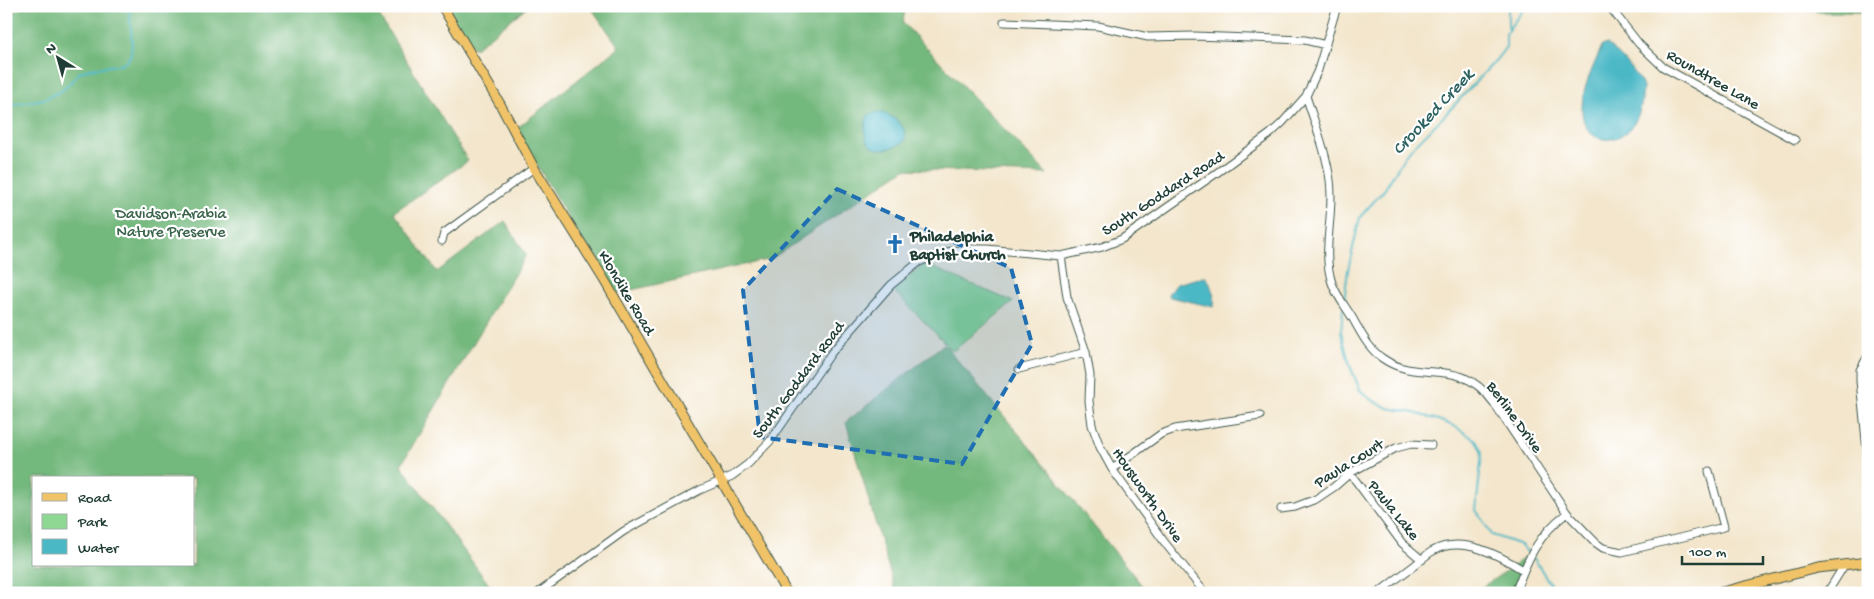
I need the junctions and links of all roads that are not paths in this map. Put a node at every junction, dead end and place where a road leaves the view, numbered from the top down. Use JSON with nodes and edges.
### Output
{"nodes":[{"id":1,"x":442,"y":6,"type":"edge"},
{"id":2,"x":1336,"y":6,"type":"edge"},
{"id":3,"x":1609,"y":6,"type":"edge"},
{"id":4,"x":1004,"y":22,"type":"dead end"},
{"id":5,"x":1326,"y":45,"type":"junction"},
{"id":6,"x":1306,"y":96,"type":"junction"},
{"id":7,"x":1795,"y":140,"type":"dead end"},
{"id":8,"x":534,"y":168,"type":"junction"},
{"id":9,"x":442,"y":240,"type":"dead end"},
{"id":10,"x":1061,"y":256,"type":"junction"},
{"id":11,"x":1086,"y":352,"type":"junction"},
{"id":12,"x":1868,"y":356,"type":"edge"},
{"id":13,"x":1019,"y":369,"type":"dead end"},
{"id":14,"x":1866,"y":408,"type":"edge"},
{"id":15,"x":1260,"y":416,"type":"dead end"},
{"id":16,"x":1431,"y":445,"type":"dead end"},
{"id":17,"x":1868,"y":460,"type":"edge"},
{"id":18,"x":1112,"y":469,"type":"junction"},
{"id":19,"x":1709,"y":471,"type":"dead end"},
{"id":20,"x":1350,"y":474,"type":"junction"},
{"id":21,"x":720,"y":480,"type":"junction"},
{"id":22,"x":1281,"y":509,"type":"dead end"},
{"id":23,"x":1567,"y":513,"type":"junction"},
{"id":24,"x":1422,"y":560,"type":"junction"},
{"id":25,"x":1868,"y":562,"type":"edge"},
{"id":26,"x":1845,"y":563,"type":"junction"},
{"id":27,"x":1523,"y":570,"type":"junction"},
{"id":28,"x":538,"y":593,"type":"edge"},
{"id":29,"x":787,"y":593,"type":"edge"},
{"id":30,"x":1205,"y":593,"type":"edge"},
{"id":31,"x":1378,"y":593,"type":"edge"},
{"id":32,"x":1515,"y":593,"type":"edge"},
{"id":33,"x":1718,"y":593,"type":"edge"},
{"id":34,"x":1827,"y":593,"type":"edge"}],
"edges":[{"from":1,"to":8,"type":"main road","name":"Klondike Road"},
{"from":2,"to":5,"type":"street","name":"South Goddard Road"},
{"from":3,"to":7,"type":"street","name":"Roundtree Lane"},
{"from":4,"to":5,"type":"street"},
{"from":5,"to":6,"type":"street","name":"South Goddard Road"},
{"from":6,"to":10,"type":"street","name":"South Goddard Road"},
{"from":6,"to":23,"type":"street","name":"Berline Drive"},
{"from":8,"to":9,"type":"street"},
{"from":8,"to":21,"type":"main road","name":"Klondike Road"},
{"from":10,"to":11,"type":"street","name":"Housworth Drive"},
{"from":10,"to":21,"type":"street","name":"South Goddard Road"},
{"from":11,"to":13,"type":"street"},
{"from":11,"to":18,"type":"street","name":"Housworth Drive"},
{"from":12,"to":14,"type":"street"},
{"from":14,"to":17,"type":"street"},
{"from":15,"to":18,"type":"street"},
{"from":16,"to":20,"type":"street","name":"Paula Court"},
{"from":18,"to":30,"type":"street","name":"Housworth Drive"},
{"from":19,"to":23,"type":"street","name":"Berline Drive"},
{"from":20,"to":22,"type":"street","name":"Paula Court"},
{"from":20,"to":24,"type":"street","name":"Paula Lake"},
{"from":21,"to":28,"type":"street","name":"South Goddard Road"},
{"from":21,"to":29,"type":"main road","name":"Klondike Road"},
{"from":23,"to":27,"type":"street"},
{"from":24,"to":27,"type":"street"},
{"from":24,"to":31,"type":"street"},
{"from":25,"to":26,"type":"main road"},
{"from":26,"to":33,"type":"main road"},
{"from":26,"to":34,"type":"street"},
{"from":27,"to":32,"type":"street"}]}
